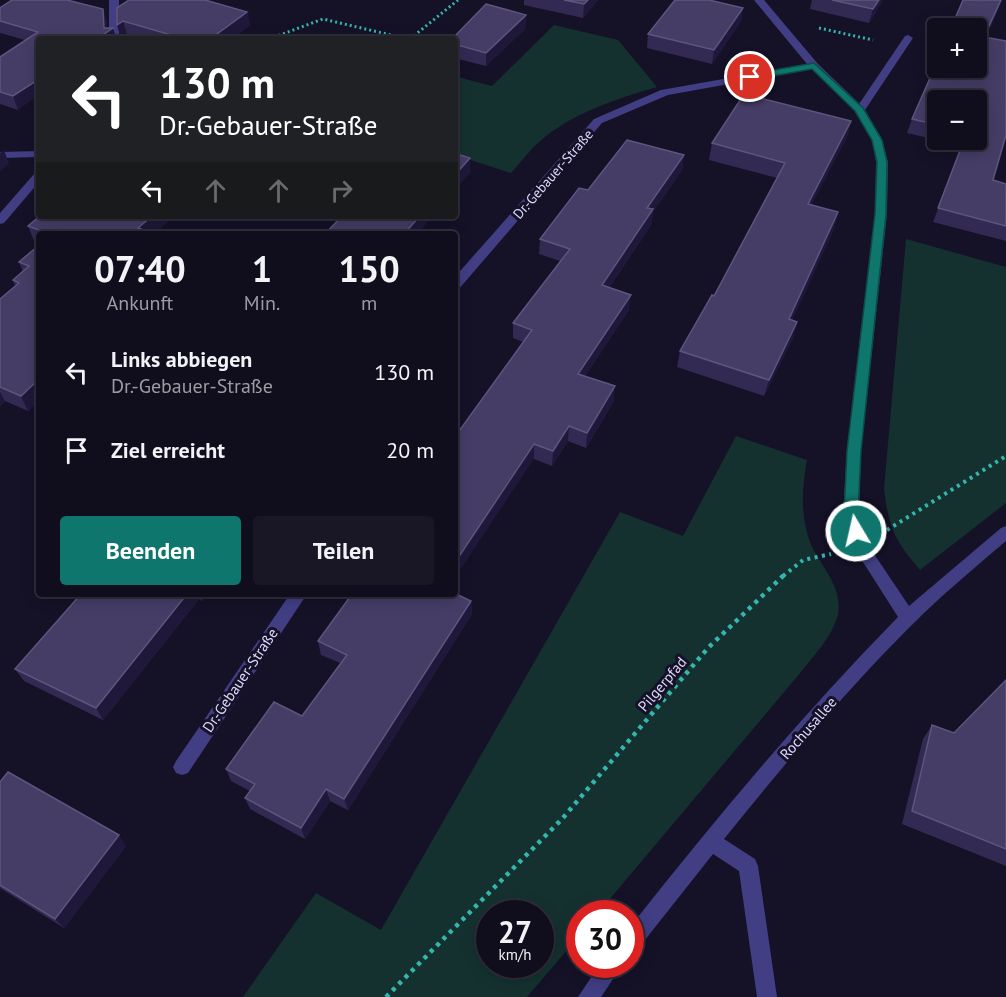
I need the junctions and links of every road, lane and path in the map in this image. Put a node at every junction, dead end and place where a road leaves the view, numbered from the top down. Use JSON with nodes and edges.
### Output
{"nodes":[{"id":1,"x":114,"y":0,"type":"edge"},
{"id":2,"x":458,"y":0,"type":"edge"},
{"id":3,"x":759,"y":0,"type":"edge"},
{"id":4,"x":774,"y":17,"type":"junction"},
{"id":5,"x":114,"y":36,"type":"edge"},
{"id":6,"x":277,"y":36,"type":"edge"},
{"id":7,"x":396,"y":36,"type":"edge"},
{"id":8,"x":413,"y":36,"type":"edge"},
{"id":9,"x":905,"y":43,"type":"joint"},
{"id":10,"x":814,"y":66,"type":"junction"},
{"id":11,"x":860,"y":110,"type":"junction"},
{"id":12,"x":36,"y":154,"type":"edge"},
{"id":13,"x":0,"y":155,"type":"edge"},
{"id":14,"x":36,"y":178,"type":"edge"},
{"id":15,"x":0,"y":219,"type":"edge"},
{"id":16,"x":458,"y":282,"type":"edge"},
{"id":17,"x":1006,"y":456,"type":"edge"},
{"id":18,"x":1006,"y":531,"type":"edge"},
{"id":19,"x":861,"y":547,"type":"junction"},
{"id":20,"x":297,"y":597,"type":"edge"},
{"id":21,"x":908,"y":618,"type":"junction"},
{"id":22,"x":182,"y":767,"type":"dead end"},
{"id":23,"x":710,"y":841,"type":"junction"},
{"id":24,"x":644,"y":925,"type":"edge"},
{"id":25,"x":602,"y":978,"type":"edge"},
{"id":26,"x":386,"y":997,"type":"edge"},
{"id":27,"x":588,"y":997,"type":"edge"},
{"id":28,"x":767,"y":997,"type":"edge"}],
"edges":[{"from":1,"to":5,"type":"street"},
{"from":2,"to":8,"type":"path"},
{"from":3,"to":4,"type":"street"},
{"from":4,"to":9,"type":"path"},
{"from":4,"to":10,"type":"street"},
{"from":6,"to":7,"type":"path"},
{"from":9,"to":11,"type":"street"},
{"from":10,"to":11,"type":"street"},
{"from":10,"to":16,"type":"street","name":"Dr.-Gebauer-Straße"},
{"from":11,"to":19,"type":"street"},
{"from":12,"to":13,"type":"street"},
{"from":14,"to":15,"type":"street"},
{"from":17,"to":19,"type":"path","name":"Pilgerpfad"},
{"from":18,"to":21,"type":"street","name":"Rochusallee"},
{"from":19,"to":21,"type":"street"},
{"from":19,"to":26,"type":"path","name":"Pilgerpfad"},
{"from":20,"to":22,"type":"street","name":"Dr.-Gebauer-Straße"},
{"from":21,"to":23,"type":"street","name":"Rochusallee"},
{"from":23,"to":24,"type":"street","name":"Rochusallee"},
{"from":23,"to":28,"type":"street"},
{"from":25,"to":27,"type":"street"}]}
